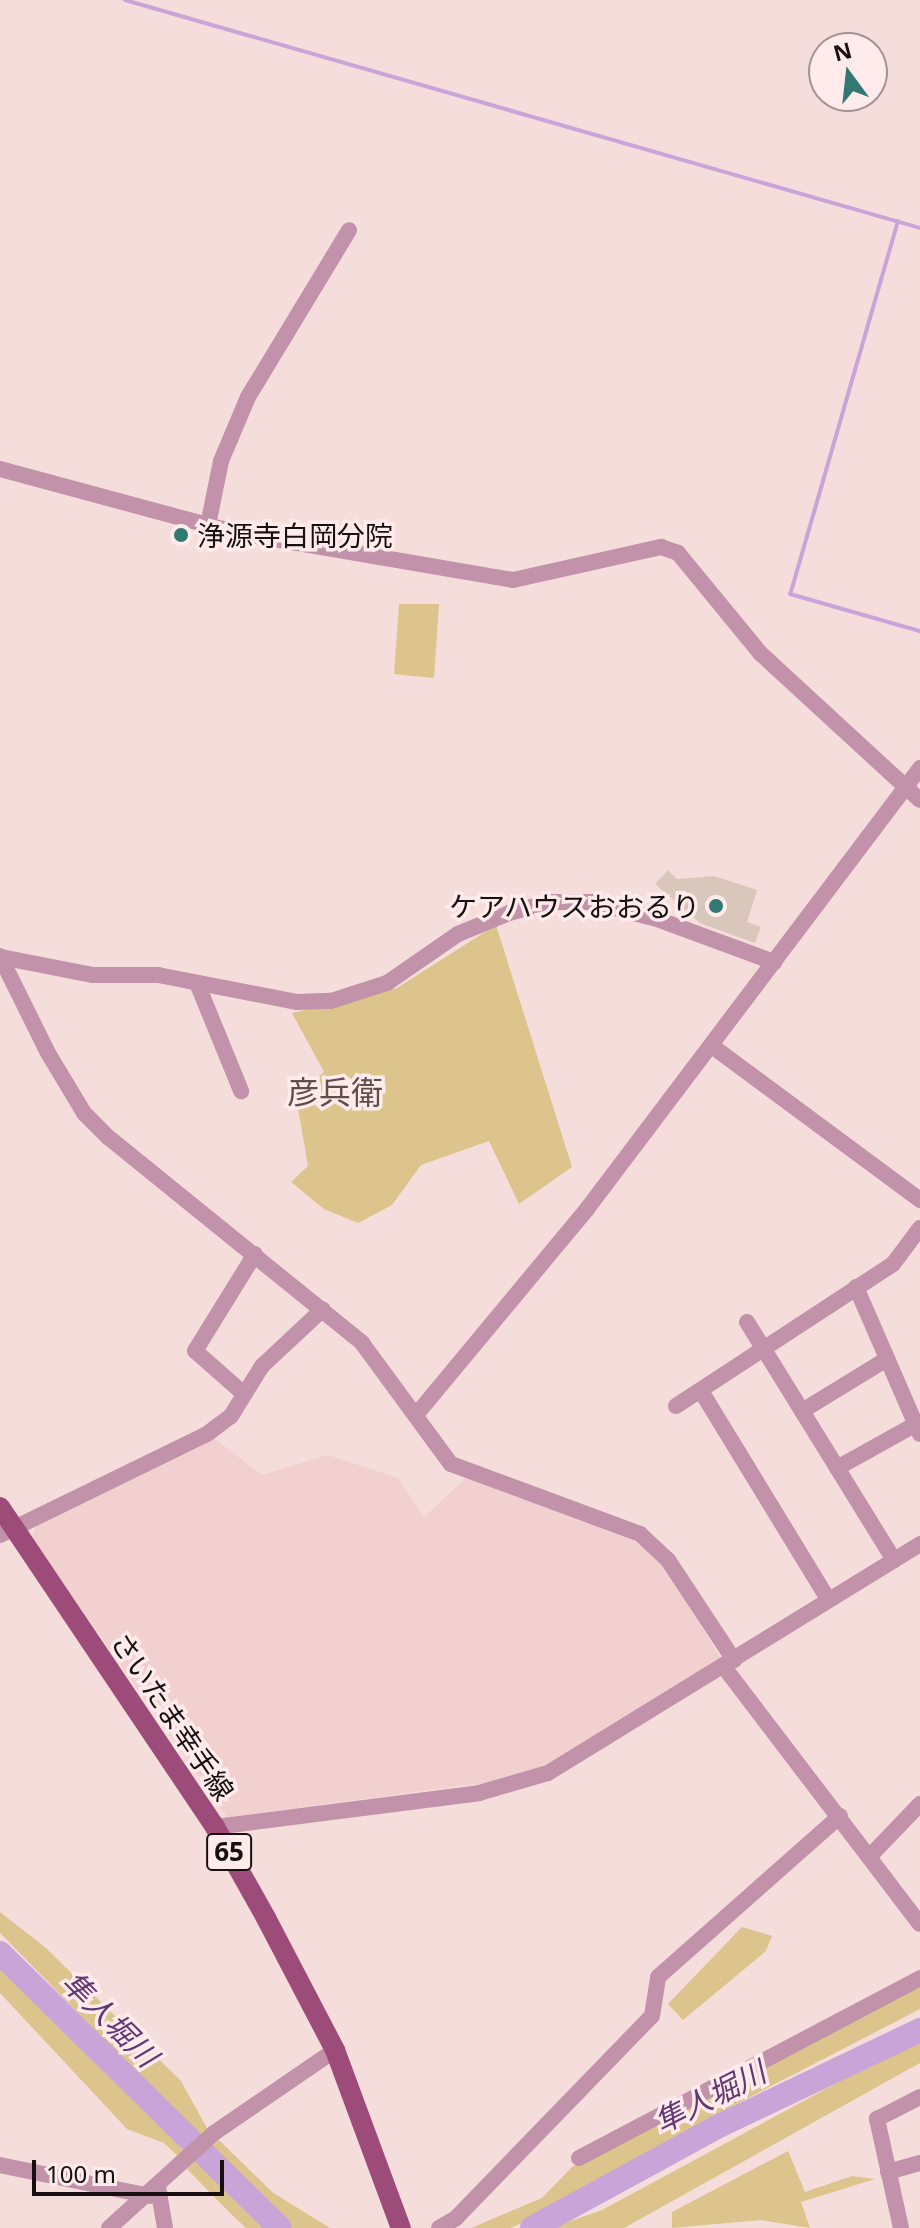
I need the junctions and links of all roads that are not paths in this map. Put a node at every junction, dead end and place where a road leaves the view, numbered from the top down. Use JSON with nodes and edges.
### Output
{"nodes":[{"id":1,"x":349,"y":230,"type":"dead end"},
{"id":2,"x":0,"y":469,"type":"edge"},
{"id":3,"x":208,"y":525,"type":"junction"},
{"id":4,"x":920,"y":768,"type":"edge"},
{"id":5,"x":903,"y":788,"type":"junction"},
{"id":6,"x":920,"y":800,"type":"edge"},
{"id":7,"x":0,"y":956,"type":"edge"},
{"id":8,"x":774,"y":962,"type":"junction"},
{"id":9,"x":197,"y":983,"type":"junction"},
{"id":10,"x":712,"y":1046,"type":"junction"},
{"id":11,"x":241,"y":1091,"type":"dead end"},
{"id":12,"x":920,"y":1200,"type":"edge"},
{"id":13,"x":920,"y":1228,"type":"edge"},
{"id":14,"x":255,"y":1254,"type":"junction"},
{"id":15,"x":856,"y":1287,"type":"junction"},
{"id":16,"x":323,"y":1309,"type":"junction"},
{"id":17,"x":747,"y":1322,"type":"dead end"},
{"id":18,"x":764,"y":1349,"type":"junction"},
{"id":19,"x":887,"y":1359,"type":"junction"},
{"id":20,"x":701,"y":1391,"type":"junction"},
{"id":21,"x":244,"y":1394,"type":"junction"},
{"id":22,"x":676,"y":1406,"type":"dead end"},
{"id":23,"x":802,"y":1411,"type":"junction"},
{"id":24,"x":416,"y":1415,"type":"junction"},
{"id":25,"x":918,"y":1429,"type":"edge"},
{"id":26,"x":837,"y":1468,"type":"junction"},
{"id":27,"x":0,"y":1507,"type":"edge"},
{"id":28,"x":6,"y":1532,"type":"edge"},
{"id":29,"x":920,"y":1544,"type":"edge"},
{"id":30,"x":894,"y":1560,"type":"junction"},
{"id":31,"x":826,"y":1596,"type":"junction"},
{"id":32,"x":729,"y":1664,"type":"junction"},
{"id":33,"x":920,"y":1804,"type":"edge"},
{"id":34,"x":840,"y":1816,"type":"junction"},
{"id":35,"x":215,"y":1827,"type":"junction"},
{"id":36,"x":871,"y":1855,"type":"junction"},
{"id":37,"x":920,"y":1924,"type":"edge"},
{"id":38,"x":920,"y":1978,"type":"edge"},
{"id":39,"x":335,"y":2050,"type":"junction"},
{"id":40,"x":920,"y":2097,"type":"edge"},
{"id":41,"x":579,"y":2158,"type":"dead end"},
{"id":42,"x":920,"y":2163,"type":"edge"},
{"id":43,"x":0,"y":2165,"type":"edge"},
{"id":44,"x":888,"y":2172,"type":"junction"},
{"id":45,"x":154,"y":2192,"type":"junction"},
{"id":46,"x":109,"y":2228,"type":"edge"},
{"id":47,"x":165,"y":2228,"type":"edge"},
{"id":48,"x":401,"y":2228,"type":"edge"},
{"id":49,"x":439,"y":2228,"type":"edge"},
{"id":50,"x":901,"y":2228,"type":"edge"}],
"edges":[{"from":1,"to":3,"type":"street"},
{"from":2,"to":3,"type":"street"},
{"from":3,"to":5,"type":"street"},
{"from":4,"to":5,"type":"street"},
{"from":5,"to":6,"type":"street"},
{"from":5,"to":8,"type":"street"},
{"from":7,"to":9,"type":"street"},
{"from":7,"to":14,"type":"street"},
{"from":8,"to":9,"type":"street"},
{"from":8,"to":10,"type":"street"},
{"from":9,"to":11,"type":"street"},
{"from":10,"to":12,"type":"street"},
{"from":10,"to":24,"type":"street"},
{"from":13,"to":15,"type":"street"},
{"from":14,"to":16,"type":"street"},
{"from":14,"to":21,"type":"street"},
{"from":15,"to":18,"type":"street"},
{"from":15,"to":19,"type":"street"},
{"from":16,"to":21,"type":"street"},
{"from":16,"to":24,"type":"street"},
{"from":17,"to":18,"type":"street"},
{"from":18,"to":20,"type":"street"},
{"from":18,"to":23,"type":"street"},
{"from":19,"to":23,"type":"street"},
{"from":19,"to":25,"type":"street"},
{"from":20,"to":22,"type":"street"},
{"from":20,"to":31,"type":"street"},
{"from":21,"to":28,"type":"street"},
{"from":23,"to":26,"type":"street"},
{"from":24,"to":32,"type":"street"},
{"from":25,"to":26,"type":"street"},
{"from":26,"to":30,"type":"street"},
{"from":27,"to":28,"type":"main road","name":"さいたま幸手線","number":"65"},
{"from":28,"to":35,"type":"main road","name":"さいたま幸手線","number":"65"},
{"from":29,"to":30,"type":"street"},
{"from":30,"to":31,"type":"street"},
{"from":31,"to":32,"type":"street"},
{"from":32,"to":34,"type":"street"},
{"from":32,"to":35,"type":"street"},
{"from":33,"to":36,"type":"street"},
{"from":34,"to":36,"type":"street"},
{"from":34,"to":49,"type":"street"},
{"from":35,"to":39,"type":"main road","name":"さいたま幸手線","number":"65"},
{"from":36,"to":37,"type":"street"},
{"from":38,"to":41,"type":"street"},
{"from":39,"to":45,"type":"street"},
{"from":39,"to":48,"type":"main road","name":"さいたま幸手線","number":"65"},
{"from":40,"to":44,"type":"street"},
{"from":42,"to":44,"type":"street"},
{"from":43,"to":45,"type":"street"},
{"from":44,"to":50,"type":"street"},
{"from":45,"to":46,"type":"street"},
{"from":45,"to":47,"type":"street"}]}
